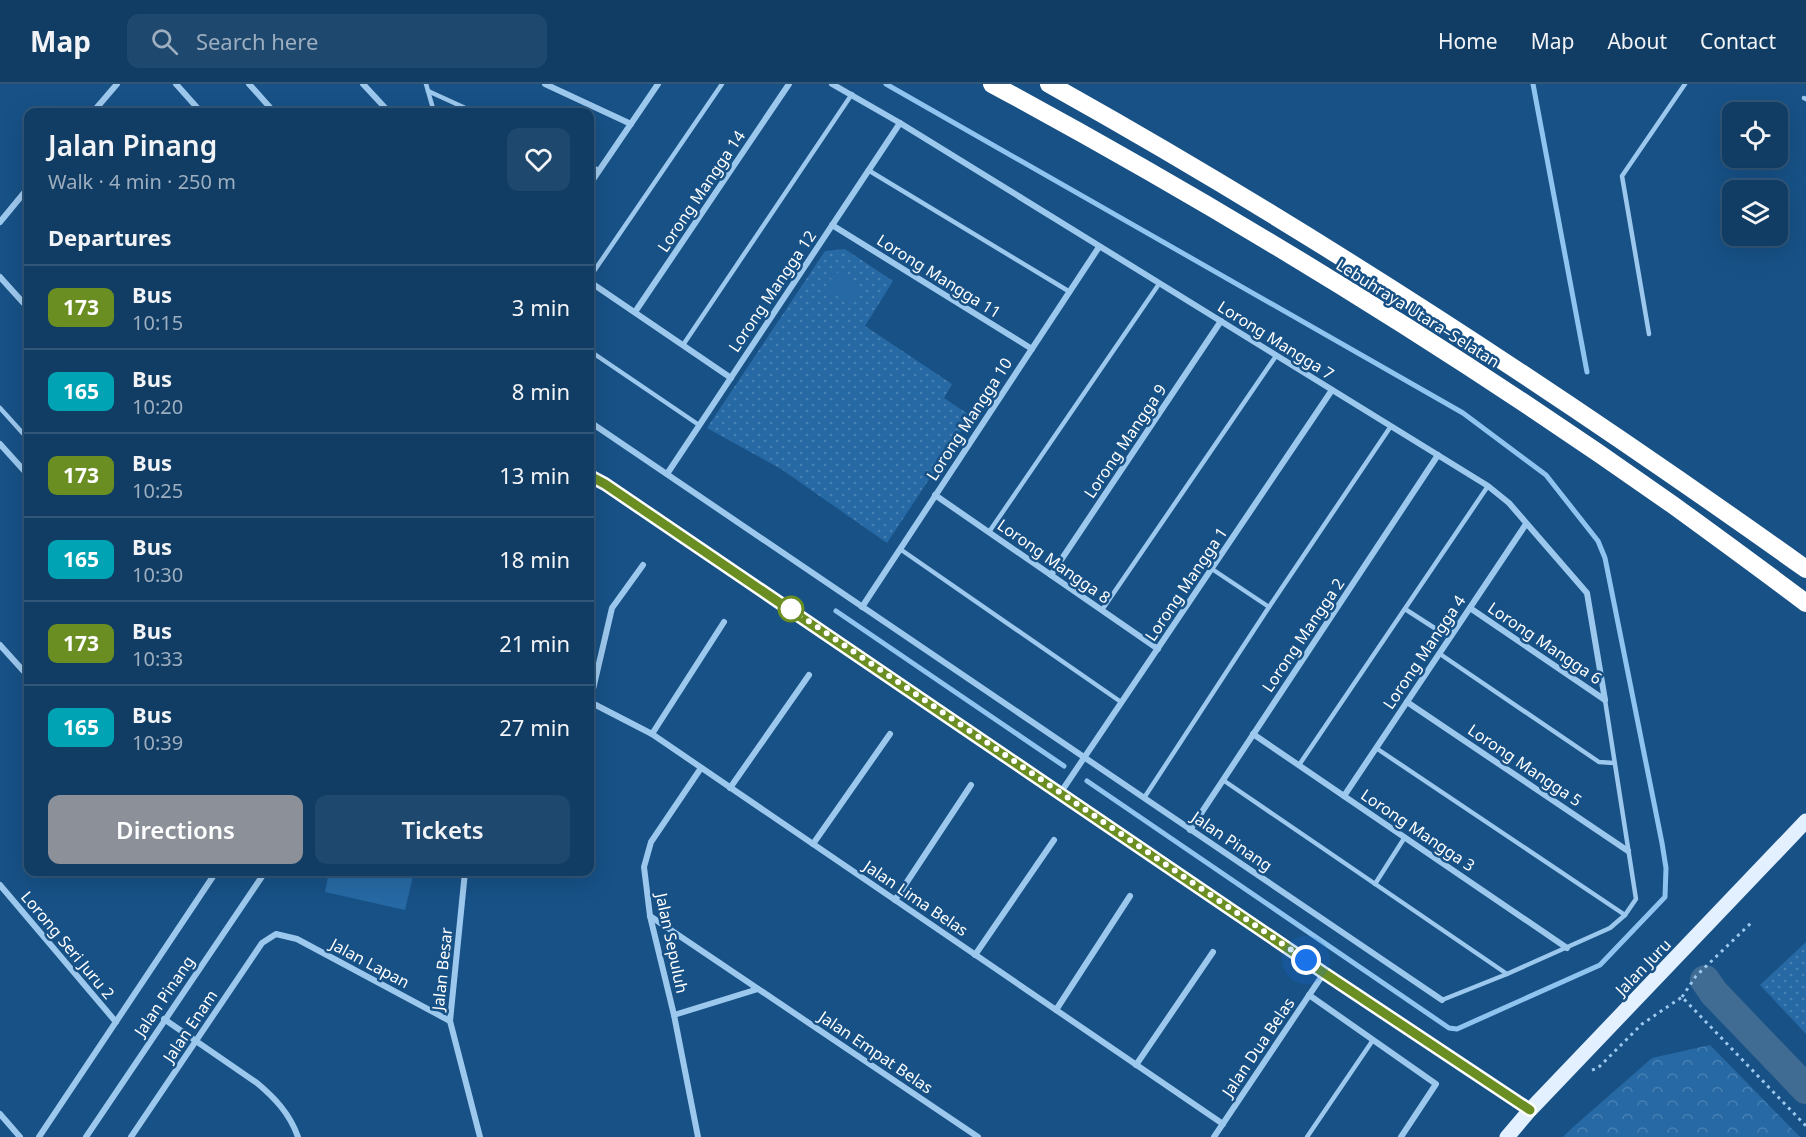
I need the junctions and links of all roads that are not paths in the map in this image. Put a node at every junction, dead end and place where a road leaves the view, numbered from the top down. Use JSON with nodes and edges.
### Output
{"nodes":[{"id":1,"x":117,"y":84,"type":"edge"},
{"id":2,"x":176,"y":84,"type":"edge"},
{"id":3,"x":249,"y":84,"type":"edge"},
{"id":4,"x":363,"y":84,"type":"edge"},
{"id":5,"x":426,"y":84,"type":"edge"},
{"id":6,"x":545,"y":84,"type":"edge"},
{"id":7,"x":658,"y":84,"type":"edge"},
{"id":8,"x":722,"y":84,"type":"edge"},
{"id":9,"x":789,"y":84,"type":"edge"},
{"id":10,"x":832,"y":84,"type":"edge"},
{"id":11,"x":992,"y":84,"type":"edge"},
{"id":12,"x":1049,"y":84,"type":"edge"},
{"id":13,"x":1685,"y":84,"type":"edge"},
{"id":14,"x":428,"y":91,"type":"junction"},
{"id":15,"x":852,"y":94,"type":"junction"},
{"id":16,"x":96,"y":108,"type":"edge"},
{"id":17,"x":197,"y":108,"type":"edge"},
{"id":18,"x":270,"y":108,"type":"edge"},
{"id":19,"x":385,"y":108,"type":"edge"},
{"id":20,"x":433,"y":108,"type":"edge"},
{"id":21,"x":465,"y":108,"type":"edge"},
{"id":22,"x":900,"y":123,"type":"junction"},
{"id":23,"x":631,"y":124,"type":"junction"},
{"id":24,"x":594,"y":168,"type":"edge"},
{"id":25,"x":599,"y":170,"type":"junction"},
{"id":26,"x":868,"y":170,"type":"junction"},
{"id":27,"x":594,"y":178,"type":"edge"},
{"id":28,"x":24,"y":193,"type":"edge"},
{"id":29,"x":0,"y":222,"type":"edge"},
{"id":30,"x":832,"y":225,"type":"junction"},
{"id":31,"x":1100,"y":247,"type":"junction"},
{"id":32,"x":594,"y":274,"type":"edge"},
{"id":33,"x":0,"y":277,"type":"edge"},
{"id":34,"x":594,"y":283,"type":"edge"},
{"id":35,"x":1159,"y":284,"type":"junction"},
{"id":36,"x":1070,"y":292,"type":"junction"},
{"id":37,"x":24,"y":304,"type":"edge"},
{"id":38,"x":635,"y":312,"type":"junction"},
{"id":39,"x":1221,"y":321,"type":"junction"},
{"id":40,"x":1649,"y":334,"type":"dead end"},
{"id":41,"x":683,"y":345,"type":"junction"},
{"id":42,"x":1032,"y":349,"type":"junction"},
{"id":43,"x":594,"y":354,"type":"edge"},
{"id":44,"x":1276,"y":356,"type":"junction"},
{"id":45,"x":731,"y":378,"type":"junction"},
{"id":46,"x":1332,"y":390,"type":"junction"},
{"id":47,"x":0,"y":408,"type":"edge"},
{"id":48,"x":594,"y":425,"type":"edge"},
{"id":49,"x":699,"y":425,"type":"junction"},
{"id":50,"x":1391,"y":426,"type":"junction"},
{"id":51,"x":24,"y":435,"type":"edge"},
{"id":52,"x":0,"y":444,"type":"edge"},
{"id":53,"x":1438,"y":455,"type":"junction"},
{"id":54,"x":24,"y":471,"type":"edge"},
{"id":55,"x":667,"y":474,"type":"junction"},
{"id":56,"x":594,"y":478,"type":"edge"},
{"id":57,"x":1488,"y":486,"type":"junction"},
{"id":58,"x":935,"y":495,"type":"junction"},
{"id":59,"x":1526,"y":524,"type":"junction"},
{"id":60,"x":989,"y":532,"type":"junction"},
{"id":61,"x":900,"y":549,"type":"junction"},
{"id":62,"x":643,"y":565,"type":"dead end"},
{"id":63,"x":1212,"y":569,"type":"junction"},
{"id":64,"x":1806,"y":569,"type":"edge"},
{"id":65,"x":1051,"y":575,"type":"junction"},
{"id":66,"x":1806,"y":603,"type":"edge"},
{"id":67,"x":862,"y":607,"type":"junction"},
{"id":68,"x":1269,"y":607,"type":"junction"},
{"id":69,"x":1470,"y":608,"type":"junction"},
{"id":70,"x":1405,"y":609,"type":"junction"},
{"id":71,"x":1102,"y":610,"type":"junction"},
{"id":72,"x":724,"y":622,"type":"dead end"},
{"id":73,"x":1450,"y":638,"type":"junction"},
{"id":74,"x":0,"y":645,"type":"edge"},
{"id":75,"x":1158,"y":649,"type":"junction"},
{"id":76,"x":1440,"y":654,"type":"junction"},
{"id":77,"x":24,"y":672,"type":"edge"},
{"id":78,"x":809,"y":675,"type":"dead end"},
{"id":79,"x":594,"y":685,"type":"edge"},
{"id":80,"x":1605,"y":700,"type":"junction"},
{"id":81,"x":1120,"y":702,"type":"junction"},
{"id":82,"x":1407,"y":702,"type":"junction"},
{"id":83,"x":594,"y":704,"type":"edge"},
{"id":84,"x":652,"y":734,"type":"junction"},
{"id":85,"x":890,"y":734,"type":"dead end"},
{"id":86,"x":1254,"y":734,"type":"junction"},
{"id":87,"x":1376,"y":748,"type":"junction"},
{"id":88,"x":1084,"y":758,"type":"junction"},
{"id":89,"x":1614,"y":763,"type":"junction"},
{"id":90,"x":1299,"y":765,"type":"junction"},
{"id":91,"x":701,"y":768,"type":"junction"},
{"id":92,"x":1223,"y":780,"type":"junction"},
{"id":93,"x":971,"y":785,"type":"dead end"},
{"id":94,"x":730,"y":788,"type":"junction"},
{"id":95,"x":1061,"y":792,"type":"junction"},
{"id":96,"x":1344,"y":796,"type":"junction"},
{"id":97,"x":1144,"y":798,"type":"junction"},
{"id":98,"x":1806,"y":821,"type":"edge"},
{"id":99,"x":1190,"y":830,"type":"junction"},
{"id":100,"x":1405,"y":837,"type":"junction"},
{"id":101,"x":1054,"y":840,"type":"dead end"},
{"id":102,"x":813,"y":844,"type":"junction"},
{"id":103,"x":1628,"y":851,"type":"junction"},
{"id":104,"x":213,"y":876,"type":"edge"},
{"id":105,"x":263,"y":876,"type":"edge"},
{"id":106,"x":465,"y":876,"type":"edge"},
{"id":107,"x":1375,"y":884,"type":"junction"},
{"id":108,"x":0,"y":885,"type":"edge"},
{"id":109,"x":1130,"y":896,"type":"dead end"},
{"id":110,"x":895,"y":900,"type":"junction"},
{"id":111,"x":1625,"y":915,"type":"junction"},
{"id":112,"x":650,"y":916,"type":"junction"},
{"id":113,"x":276,"y":934,"type":"joint"},
{"id":114,"x":1567,"y":948,"type":"junction"},
{"id":115,"x":1213,"y":952,"type":"dead end"},
{"id":116,"x":975,"y":955,"type":"junction"},
{"id":117,"x":1324,"y":973,"type":"junction"},
{"id":118,"x":1507,"y":974,"type":"junction"},
{"id":119,"x":758,"y":989,"type":"junction"},
{"id":120,"x":1309,"y":995,"type":"junction"},
{"id":121,"x":1442,"y":1000,"type":"joint"},
{"id":122,"x":1056,"y":1010,"type":"junction"},
{"id":123,"x":674,"y":1015,"type":"junction"},
{"id":124,"x":165,"y":1019,"type":"junction"},
{"id":125,"x":450,"y":1021,"type":"junction"},
{"id":126,"x":116,"y":1022,"type":"junction"},
{"id":127,"x":1373,"y":1040,"type":"junction"},
{"id":128,"x":196,"y":1041,"type":"junction"},
{"id":129,"x":1136,"y":1065,"type":"junction"},
{"id":130,"x":1530,"y":1110,"type":"junction"},
{"id":131,"x":0,"y":1114,"type":"edge"},
{"id":132,"x":1223,"y":1124,"type":"junction"},
{"id":133,"x":1217,"y":1136,"type":"edge"},
{"id":134,"x":20,"y":1137,"type":"edge"},
{"id":135,"x":39,"y":1137,"type":"edge"},
{"id":136,"x":86,"y":1137,"type":"edge"},
{"id":137,"x":131,"y":1137,"type":"edge"},
{"id":138,"x":298,"y":1137,"type":"edge"},
{"id":139,"x":480,"y":1137,"type":"edge"},
{"id":140,"x":698,"y":1137,"type":"edge"},
{"id":141,"x":978,"y":1137,"type":"edge"},
{"id":142,"x":1307,"y":1137,"type":"edge"},
{"id":143,"x":1401,"y":1137,"type":"edge"},
{"id":144,"x":1507,"y":1137,"type":"edge"}],
"edges":[{"from":1,"to":16,"type":"street"},
{"from":2,"to":17,"type":"street"},
{"from":3,"to":18,"type":"street"},
{"from":4,"to":19,"type":"street"},
{"from":5,"to":14,"type":"lane"},
{"from":6,"to":23,"type":"street"},
{"from":7,"to":23,"type":"street"},
{"from":8,"to":32,"type":"lane"},
{"from":9,"to":38,"type":"street","name":"Lorong Mangga 14"},
{"from":10,"to":15,"type":"street","name":"Lorong Mangga 7"},
{"from":11,"to":66,"type":"highway","name":"Lebuhraya Utara–Selatan"},
{"from":12,"to":64,"type":"highway","name":"Lebuhraya Utara–Selatan"},
{"from":13,"to":40,"type":"lane"},
{"from":14,"to":20,"type":"lane"},
{"from":14,"to":21,"type":"lane"},
{"from":15,"to":22,"type":"street","name":"Lorong Mangga 7"},
{"from":15,"to":41,"type":"lane"},
{"from":22,"to":26,"type":"street","name":"Lorong Mangga 12"},
{"from":22,"to":31,"type":"street","name":"Lorong Mangga 7"},
{"from":23,"to":25,"type":"street"},
{"from":24,"to":25,"type":"lane"},
{"from":25,"to":27,"type":"street"},
{"from":26,"to":30,"type":"street","name":"Lorong Mangga 12"},
{"from":26,"to":36,"type":"lane"},
{"from":28,"to":29,"type":"street"},
{"from":30,"to":42,"type":"street","name":"Lorong Mangga 11"},
{"from":30,"to":45,"type":"street","name":"Lorong Mangga 12"},
{"from":31,"to":35,"type":"street","name":"Lorong Mangga 7"},
{"from":31,"to":36,"type":"street","name":"Lorong Mangga 10"},
{"from":33,"to":37,"type":"street"},
{"from":34,"to":38,"type":"street"},
{"from":35,"to":39,"type":"street","name":"Lorong Mangga 7"},
{"from":35,"to":60,"type":"lane"},
{"from":36,"to":42,"type":"street","name":"Lorong Mangga 10"},
{"from":38,"to":41,"type":"street"},
{"from":39,"to":44,"type":"street","name":"Lorong Mangga 7"},
{"from":39,"to":65,"type":"street","name":"Lorong Mangga 9"},
{"from":41,"to":45,"type":"street"},
{"from":42,"to":58,"type":"street","name":"Lorong Mangga 10"},
{"from":43,"to":49,"type":"lane"},
{"from":44,"to":46,"type":"street","name":"Lorong Mangga 7"},
{"from":44,"to":71,"type":"lane"},
{"from":45,"to":49,"type":"street","name":"Lorong Mangga 12"},
{"from":46,"to":50,"type":"street","name":"Lorong Mangga 7"},
{"from":46,"to":63,"type":"street","name":"Lorong Mangga 1"},
{"from":47,"to":51,"type":"lane"},
{"from":48,"to":55,"type":"street","name":"Jalan Pinang"},
{"from":49,"to":55,"type":"street","name":"Lorong Mangga 12"},
{"from":50,"to":53,"type":"street","name":"Lorong Mangga 7"},
{"from":50,"to":68,"type":"lane"},
{"from":52,"to":54,"type":"street"},
{"from":53,"to":57,"type":"street","name":"Lorong Mangga 7"},
{"from":53,"to":86,"type":"street","name":"Lorong Mangga 2"},
{"from":55,"to":67,"type":"street","name":"Jalan Pinang"},
{"from":56,"to":95,"type":"street"},
{"from":57,"to":59,"type":"street","name":"Lorong Mangga 7"},
{"from":57,"to":70,"type":"lane"},
{"from":58,"to":60,"type":"street","name":"Lorong Mangga 8"},
{"from":58,"to":61,"type":"street","name":"Lorong Mangga 10"},
{"from":59,"to":69,"type":"street","name":"Lorong Mangga 4"},
{"from":59,"to":80,"type":"street","name":"Lorong Mangga 7"},
{"from":60,"to":65,"type":"street","name":"Lorong Mangga 8"},
{"from":61,"to":67,"type":"street","name":"Lorong Mangga 10"},
{"from":61,"to":81,"type":"lane"},
{"from":62,"to":79,"type":"street"},
{"from":63,"to":68,"type":"lane"},
{"from":63,"to":75,"type":"street","name":"Lorong Mangga 1"},
{"from":65,"to":71,"type":"street","name":"Lorong Mangga 8"},
{"from":67,"to":88,"type":"street","name":"Jalan Pinang"},
{"from":68,"to":97,"type":"lane"},
{"from":69,"to":73,"type":"street","name":"Lorong Mangga 4"},
{"from":69,"to":80,"type":"street","name":"Lorong Mangga 6"},
{"from":70,"to":73,"type":"lane"},
{"from":70,"to":90,"type":"lane"},
{"from":71,"to":75,"type":"street","name":"Lorong Mangga 8"},
{"from":72,"to":84,"type":"street"},
{"from":73,"to":76,"type":"street","name":"Lorong Mangga 4"},
{"from":74,"to":77,"type":"street"},
{"from":75,"to":81,"type":"street","name":"Lorong Mangga 1"},
{"from":76,"to":82,"type":"street","name":"Lorong Mangga 4"},
{"from":76,"to":89,"type":"lane"},
{"from":78,"to":94,"type":"street"},
{"from":80,"to":89,"type":"lane"},
{"from":81,"to":88,"type":"street","name":"Lorong Mangga 1"},
{"from":82,"to":87,"type":"street","name":"Lorong Mangga 4"},
{"from":82,"to":103,"type":"street","name":"Lorong Mangga 5"},
{"from":83,"to":84,"type":"street","name":"Jalan Lima Belas"},
{"from":84,"to":91,"type":"street","name":"Jalan Lima Belas"},
{"from":85,"to":102,"type":"street"},
{"from":86,"to":90,"type":"street","name":"Lorong Mangga 3"},
{"from":86,"to":92,"type":"street","name":"Lorong Mangga 2"},
{"from":87,"to":96,"type":"street","name":"Lorong Mangga 4"},
{"from":87,"to":111,"type":"lane"},
{"from":88,"to":95,"type":"street","name":"Lorong Mangga 1"},
{"from":88,"to":97,"type":"street","name":"Jalan Pinang"},
{"from":89,"to":103,"type":"lane"},
{"from":90,"to":96,"type":"street","name":"Lorong Mangga 3"},
{"from":91,"to":94,"type":"street","name":"Jalan Lima Belas"},
{"from":91,"to":112,"type":"street","name":"Jalan Sepuluh"},
{"from":92,"to":99,"type":"street","name":"Lorong Mangga 2"},
{"from":92,"to":107,"type":"lane"},
{"from":93,"to":110,"type":"street"},
{"from":94,"to":102,"type":"street","name":"Jalan Lima Belas"},
{"from":95,"to":117,"type":"street"},
{"from":96,"to":100,"type":"street","name":"Lorong Mangga 3"},
{"from":97,"to":99,"type":"street","name":"Jalan Pinang"},
{"from":98,"to":130,"type":"main road","name":"Jalan Juru"},
{"from":99,"to":121,"type":"street","name":"Jalan Pinang"},
{"from":100,"to":107,"type":"lane"},
{"from":100,"to":114,"type":"street","name":"Lorong Mangga 3"},
{"from":101,"to":116,"type":"street"},
{"from":102,"to":110,"type":"street","name":"Jalan Lima Belas"},
{"from":103,"to":111,"type":"lane"},
{"from":104,"to":126,"type":"street"},
{"from":105,"to":124,"type":"street","name":"Jalan Pinang"},
{"from":106,"to":125,"type":"street","name":"Jalan Besar"},
{"from":107,"to":118,"type":"lane"},
{"from":108,"to":126,"type":"street","name":"Lorong Seri Juru 2"},
{"from":109,"to":122,"type":"street"},
{"from":110,"to":116,"type":"street","name":"Jalan Lima Belas"},
{"from":111,"to":114,"type":"lane"},
{"from":112,"to":119,"type":"street","name":"Jalan Empat Belas"},
{"from":112,"to":123,"type":"street","name":"Jalan Sepuluh"},
{"from":113,"to":125,"type":"street","name":"Jalan Lapan"},
{"from":113,"to":128,"type":"street","name":"Jalan Enam"},
{"from":114,"to":118,"type":"lane"},
{"from":115,"to":129,"type":"street"},
{"from":116,"to":122,"type":"street","name":"Jalan Lima Belas"},
{"from":117,"to":120,"type":"street","name":"Jalan Dua Belas"},
{"from":117,"to":130,"type":"street"},
{"from":118,"to":121,"type":"lane"},
{"from":119,"to":123,"type":"street"},
{"from":119,"to":141,"type":"street","name":"Jalan Empat Belas"},
{"from":120,"to":127,"type":"street"},
{"from":120,"to":132,"type":"street","name":"Jalan Dua Belas"},
{"from":122,"to":129,"type":"street","name":"Jalan Lima Belas"},
{"from":123,"to":140,"type":"street","name":"Jalan Sepuluh"},
{"from":124,"to":128,"type":"street"},
{"from":124,"to":136,"type":"street","name":"Jalan Pinang"},
{"from":125,"to":139,"type":"street","name":"Jalan Besar"},
{"from":126,"to":135,"type":"street"},
{"from":127,"to":142,"type":"lane"},
{"from":127,"to":143,"type":"street"},
{"from":128,"to":137,"type":"street","name":"Jalan Enam"},
{"from":128,"to":138,"type":"street"},
{"from":129,"to":132,"type":"street","name":"Jalan Lima Belas"},
{"from":130,"to":144,"type":"main road","name":"Jalan Juru"},
{"from":131,"to":134,"type":"street"},
{"from":132,"to":133,"type":"street","name":"Jalan Dua Belas"}]}
